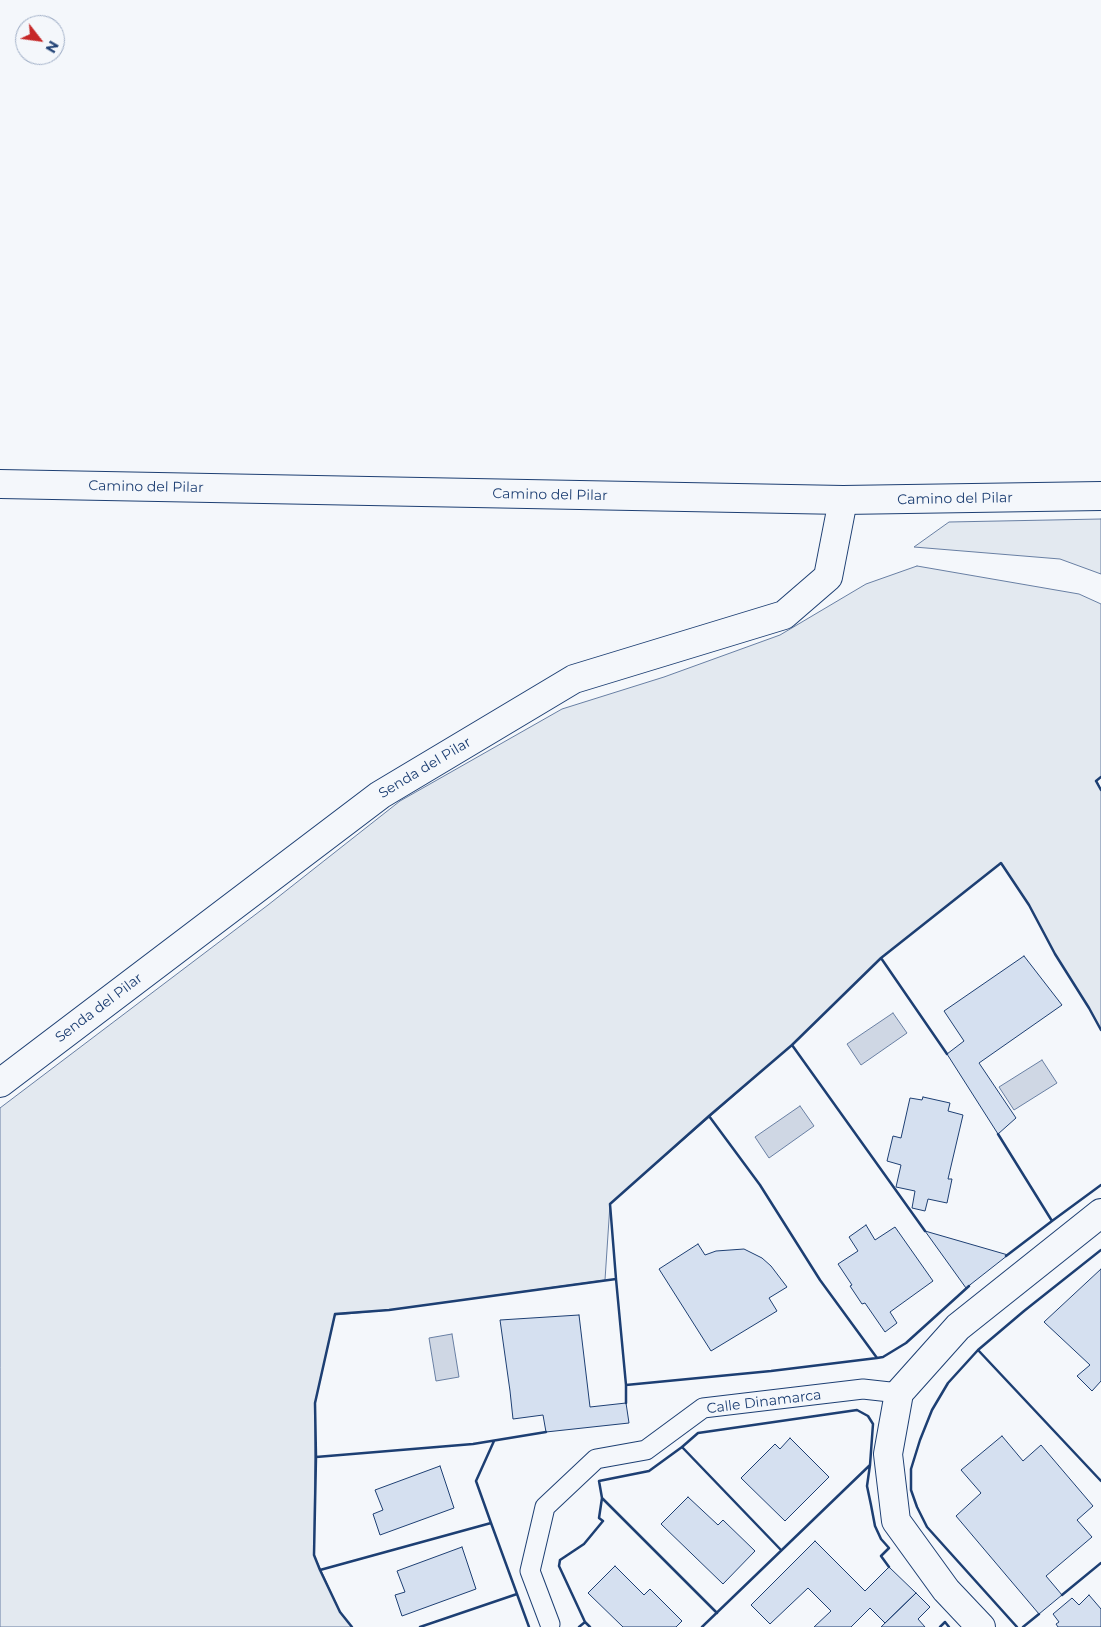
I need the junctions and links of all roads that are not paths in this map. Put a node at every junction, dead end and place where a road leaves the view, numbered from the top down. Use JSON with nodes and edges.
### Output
{"nodes":[{"id":1,"x":0,"y":484,"type":"edge"},
{"id":2,"x":1101,"y":496,"type":"edge"},
{"id":3,"x":843,"y":500,"type":"junction"},
{"id":4,"x":0,"y":1083,"type":"edge"},
{"id":5,"x":1101,"y":1213,"type":"edge"},
{"id":6,"x":899,"y":1393,"type":"junction"},
{"id":7,"x":550,"y":1624,"type":"dead end"},
{"id":8,"x":981,"y":1627,"type":"edge"}],
"edges":[{"from":1,"to":3,"type":"street","name":"Camino del Pilar"},
{"from":2,"to":3,"type":"street","name":"Camino del Pilar"},
{"from":3,"to":4,"type":"street","name":"Senda del Pilar"},
{"from":5,"to":6,"type":"street"},
{"from":6,"to":7,"type":"lane","name":"Calle Dinamarca"},
{"from":6,"to":8,"type":"street"}]}
